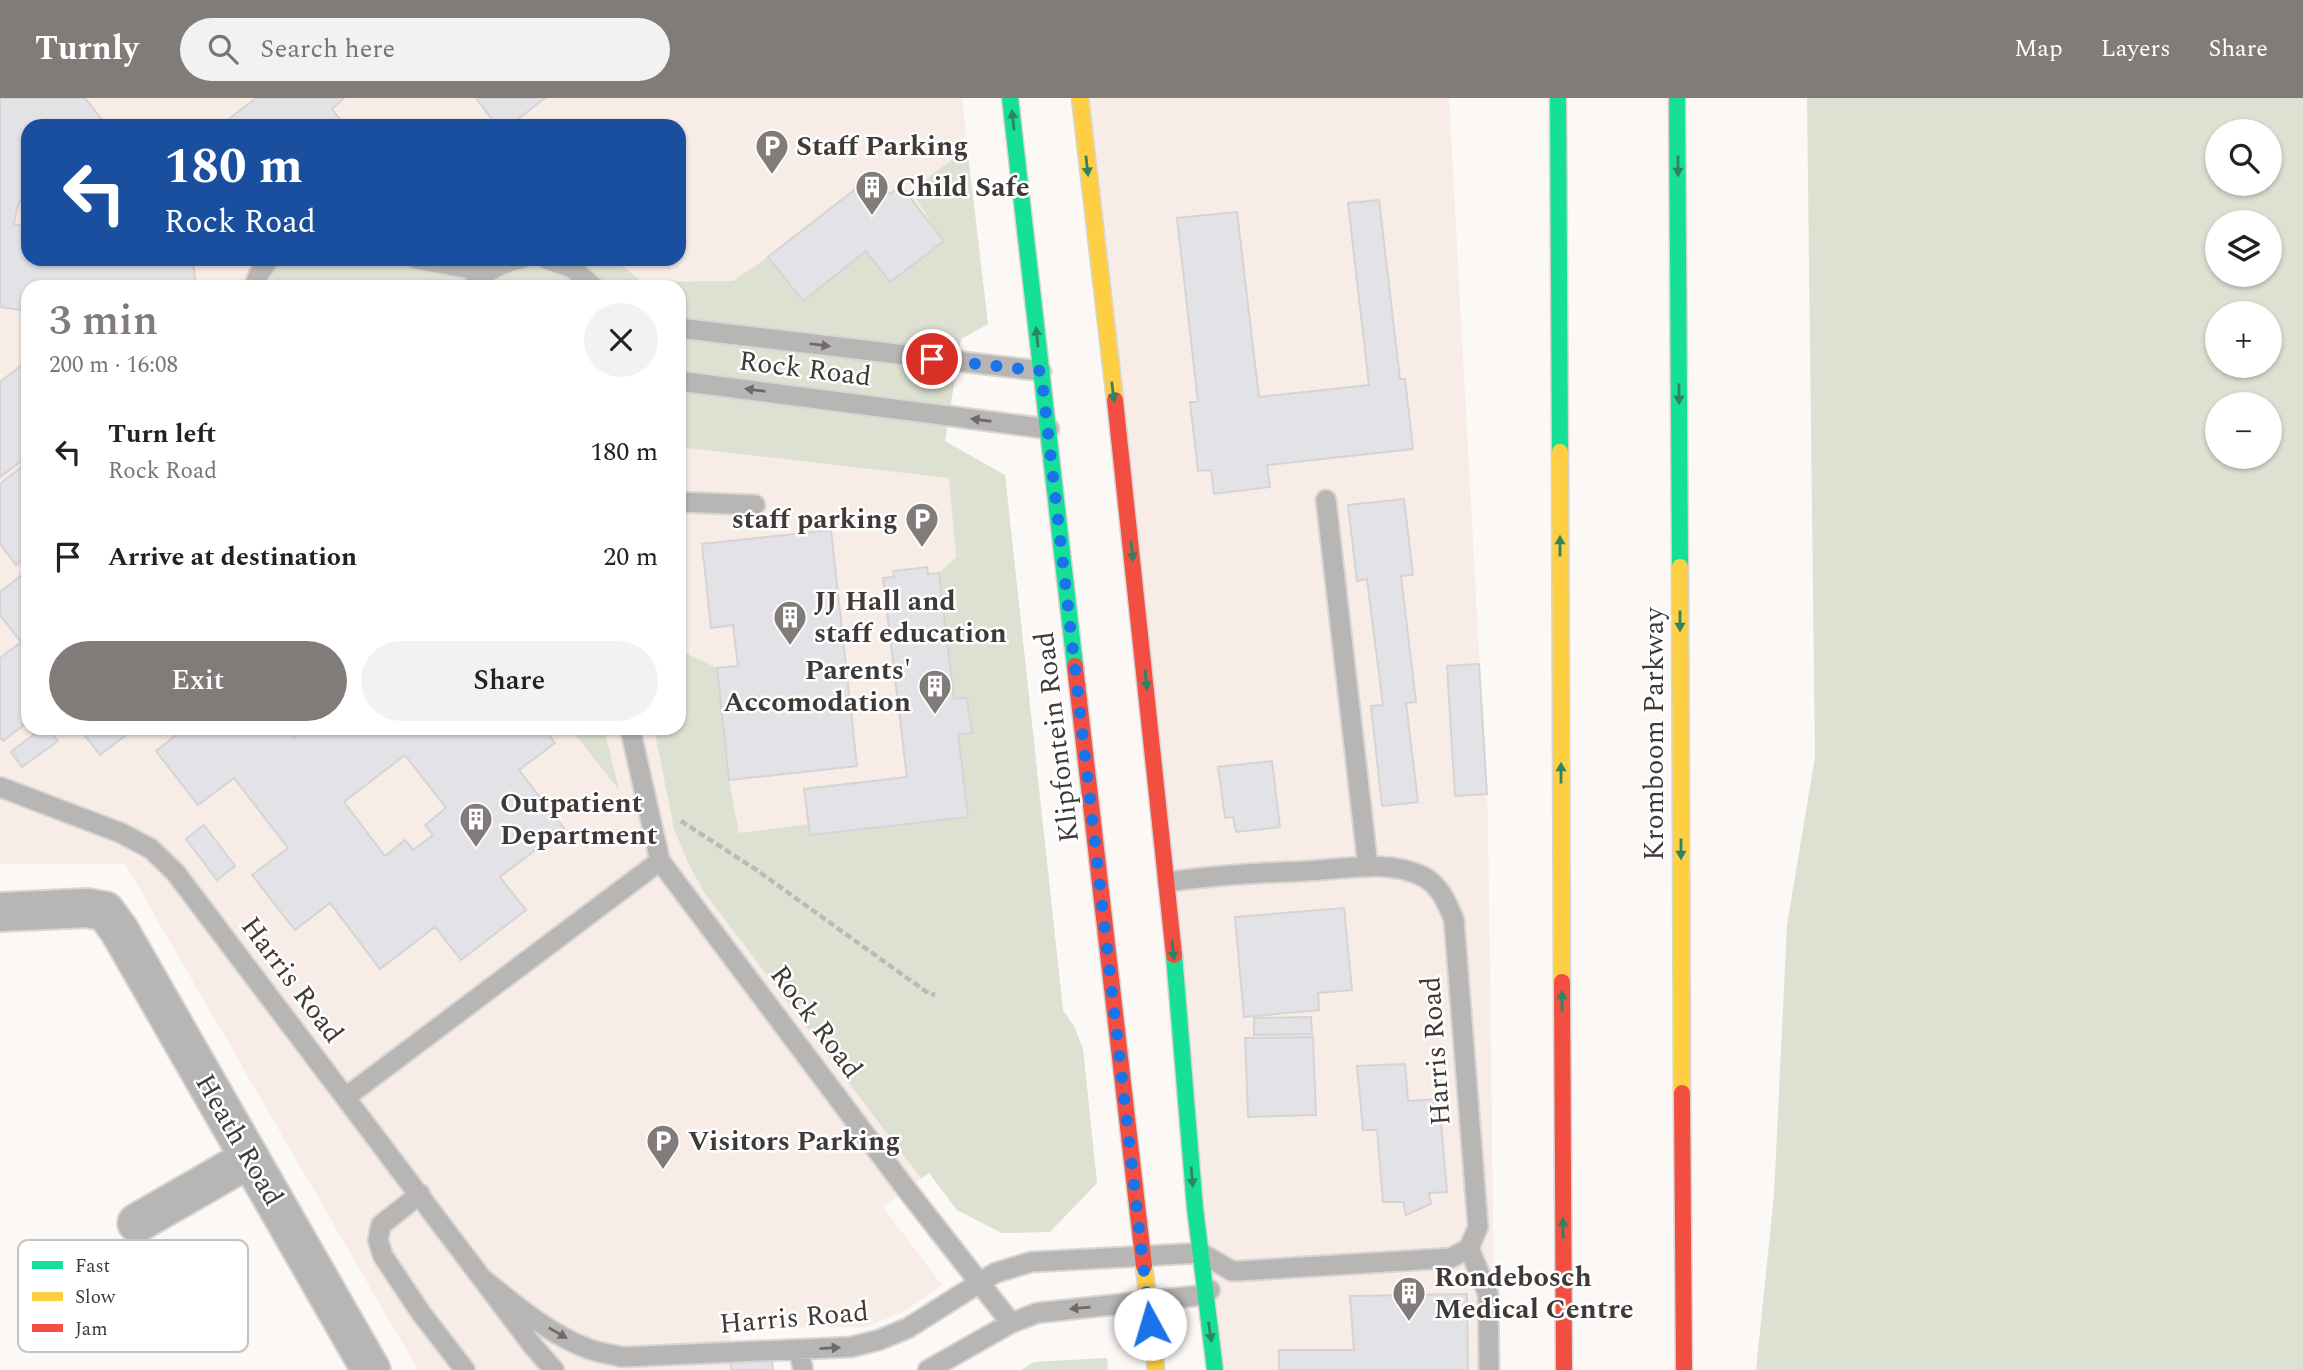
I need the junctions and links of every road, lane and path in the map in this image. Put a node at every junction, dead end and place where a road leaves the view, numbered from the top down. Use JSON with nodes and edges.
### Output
{"nodes":[{"id":1,"x":1010,"y":98,"type":"edge"},
{"id":2,"x":1080,"y":98,"type":"edge"},
{"id":3,"x":1558,"y":98,"type":"edge"},
{"id":4,"x":1677,"y":98,"type":"edge"},
{"id":5,"x":454,"y":266,"type":"edge"},
{"id":6,"x":499,"y":266,"type":"edge"},
{"id":7,"x":566,"y":266,"type":"edge"},
{"id":8,"x":486,"y":272,"type":"junction"},
{"id":9,"x":478,"y":280,"type":"edge"},
{"id":10,"x":586,"y":280,"type":"edge"},
{"id":11,"x":686,"y":329,"type":"edge"},
{"id":12,"x":1041,"y":371,"type":"junction"},
{"id":13,"x":686,"y":382,"type":"edge"},
{"id":14,"x":1049,"y":429,"type":"junction"},
{"id":15,"x":1326,"y":500,"type":"dead end"},
{"id":16,"x":686,"y":502,"type":"edge"},
{"id":17,"x":755,"y":505,"type":"dead end"},
{"id":18,"x":632,"y":735,"type":"edge"},
{"id":19,"x":0,"y":787,"type":"edge"},
{"id":20,"x":650,"y":819,"type":"junction"},
{"id":21,"x":660,"y":861,"type":"junction"},
{"id":22,"x":1368,"y":867,"type":"junction"},
{"id":23,"x":1168,"y":882,"type":"junction"},
{"id":24,"x":0,"y":912,"type":"edge"},
{"id":25,"x":935,"y":995,"type":"dead end"},
{"id":26,"x":346,"y":1097,"type":"junction"},
{"id":27,"x":250,"y":1158,"type":"junction"},
{"id":28,"x":420,"y":1194,"type":"junction"},
{"id":29,"x":137,"y":1223,"type":"dead end"},
{"id":30,"x":1469,"y":1248,"type":"junction"},
{"id":31,"x":1201,"y":1253,"type":"junction"},
{"id":32,"x":1143,"y":1257,"type":"junction"},
{"id":33,"x":1232,"y":1271,"type":"junction"},
{"id":34,"x":483,"y":1279,"type":"junction"},
{"id":35,"x":979,"y":1283,"type":"junction"},
{"id":36,"x":1205,"y":1295,"type":"junction"},
{"id":37,"x":1148,"y":1301,"type":"junction"},
{"id":38,"x":1011,"y":1324,"type":"junction"},
{"id":39,"x":799,"y":1350,"type":"junction"},
{"id":40,"x":371,"y":1370,"type":"edge"},
{"id":41,"x":464,"y":1370,"type":"edge"},
{"id":42,"x":554,"y":1370,"type":"edge"},
{"id":43,"x":803,"y":1370,"type":"edge"},
{"id":44,"x":928,"y":1370,"type":"edge"},
{"id":45,"x":1156,"y":1370,"type":"edge"},
{"id":46,"x":1215,"y":1370,"type":"edge"},
{"id":47,"x":1489,"y":1370,"type":"edge"},
{"id":48,"x":1564,"y":1370,"type":"edge"},
{"id":49,"x":1684,"y":1370,"type":"edge"}],
"edges":[{"from":12,"to":1,"type":"main road","name":"Klipfontein Road","one_way":true},
{"from":2,"to":23,"type":"main road","one_way":true},
{"from":48,"to":3,"type":"main road","one_way":true},
{"from":4,"to":49,"type":"main road","name":"Kromboom Parkway","one_way":true},
{"from":5,"to":8,"type":"lane"},
{"from":6,"to":8,"type":"lane"},
{"from":7,"to":10,"type":"lane"},
{"from":8,"to":9,"type":"lane"},
{"from":11,"to":12,"type":"lane","name":"Rock Road","one_way":true},
{"from":12,"to":14,"type":"main road","name":"Klipfontein Road"},
{"from":14,"to":13,"type":"lane","name":"Rock Road","one_way":true},
{"from":14,"to":32,"type":"main road","name":"Klipfontein Road"},
{"from":15,"to":22,"type":"lane"},
{"from":16,"to":17,"type":"lane"},
{"from":18,"to":20,"type":"lane","name":"Rock Road"},
{"from":19,"to":26,"type":"lane","name":"Harris Road"},
{"from":20,"to":21,"type":"lane","name":"Rock Road"},
{"from":20,"to":25,"type":"path"},
{"from":21,"to":26,"type":"lane"},
{"from":21,"to":35,"type":"lane","name":"Rock Road"},
{"from":22,"to":23,"type":"lane","name":"Harris Road"},
{"from":22,"to":30,"type":"lane","name":"Harris Road"},
{"from":23,"to":31,"type":"main road","one_way":true},
{"from":24,"to":27,"type":"street","name":"Heath Road"},
{"from":26,"to":28,"type":"lane","name":"Harris Road"},
{"from":27,"to":29,"type":"street"},
{"from":27,"to":40,"type":"street","name":"Heath Road"},
{"from":28,"to":34,"type":"lane","name":"Harris Road"},
{"from":28,"to":41,"type":"lane"},
{"from":30,"to":33,"type":"lane"},
{"from":30,"to":47,"type":"lane"},
{"from":31,"to":32,"type":"lane","name":"Harris Road"},
{"from":31,"to":33,"type":"lane"},
{"from":31,"to":36,"type":"main road"},
{"from":32,"to":35,"type":"lane","name":"Harris Road"},
{"from":32,"to":37,"type":"main road","name":"Klipfontein Road"},
{"from":33,"to":36,"type":"lane"},
{"from":34,"to":39,"type":"lane","name":"Harris Road","one_way":true},
{"from":34,"to":42,"type":"lane","name":"Harris Road"},
{"from":35,"to":38,"type":"lane","name":"Rock Road"},
{"from":39,"to":35,"type":"lane","name":"Harris Road","one_way":true},
{"from":36,"to":37,"type":"lane"},
{"from":36,"to":46,"type":"main road","one_way":true},
{"from":37,"to":38,"type":"lane","one_way":true},
{"from":37,"to":45,"type":"main road","name":"Klipfontein Road"},
{"from":38,"to":44,"type":"lane"},
{"from":39,"to":43,"type":"lane"}]}
